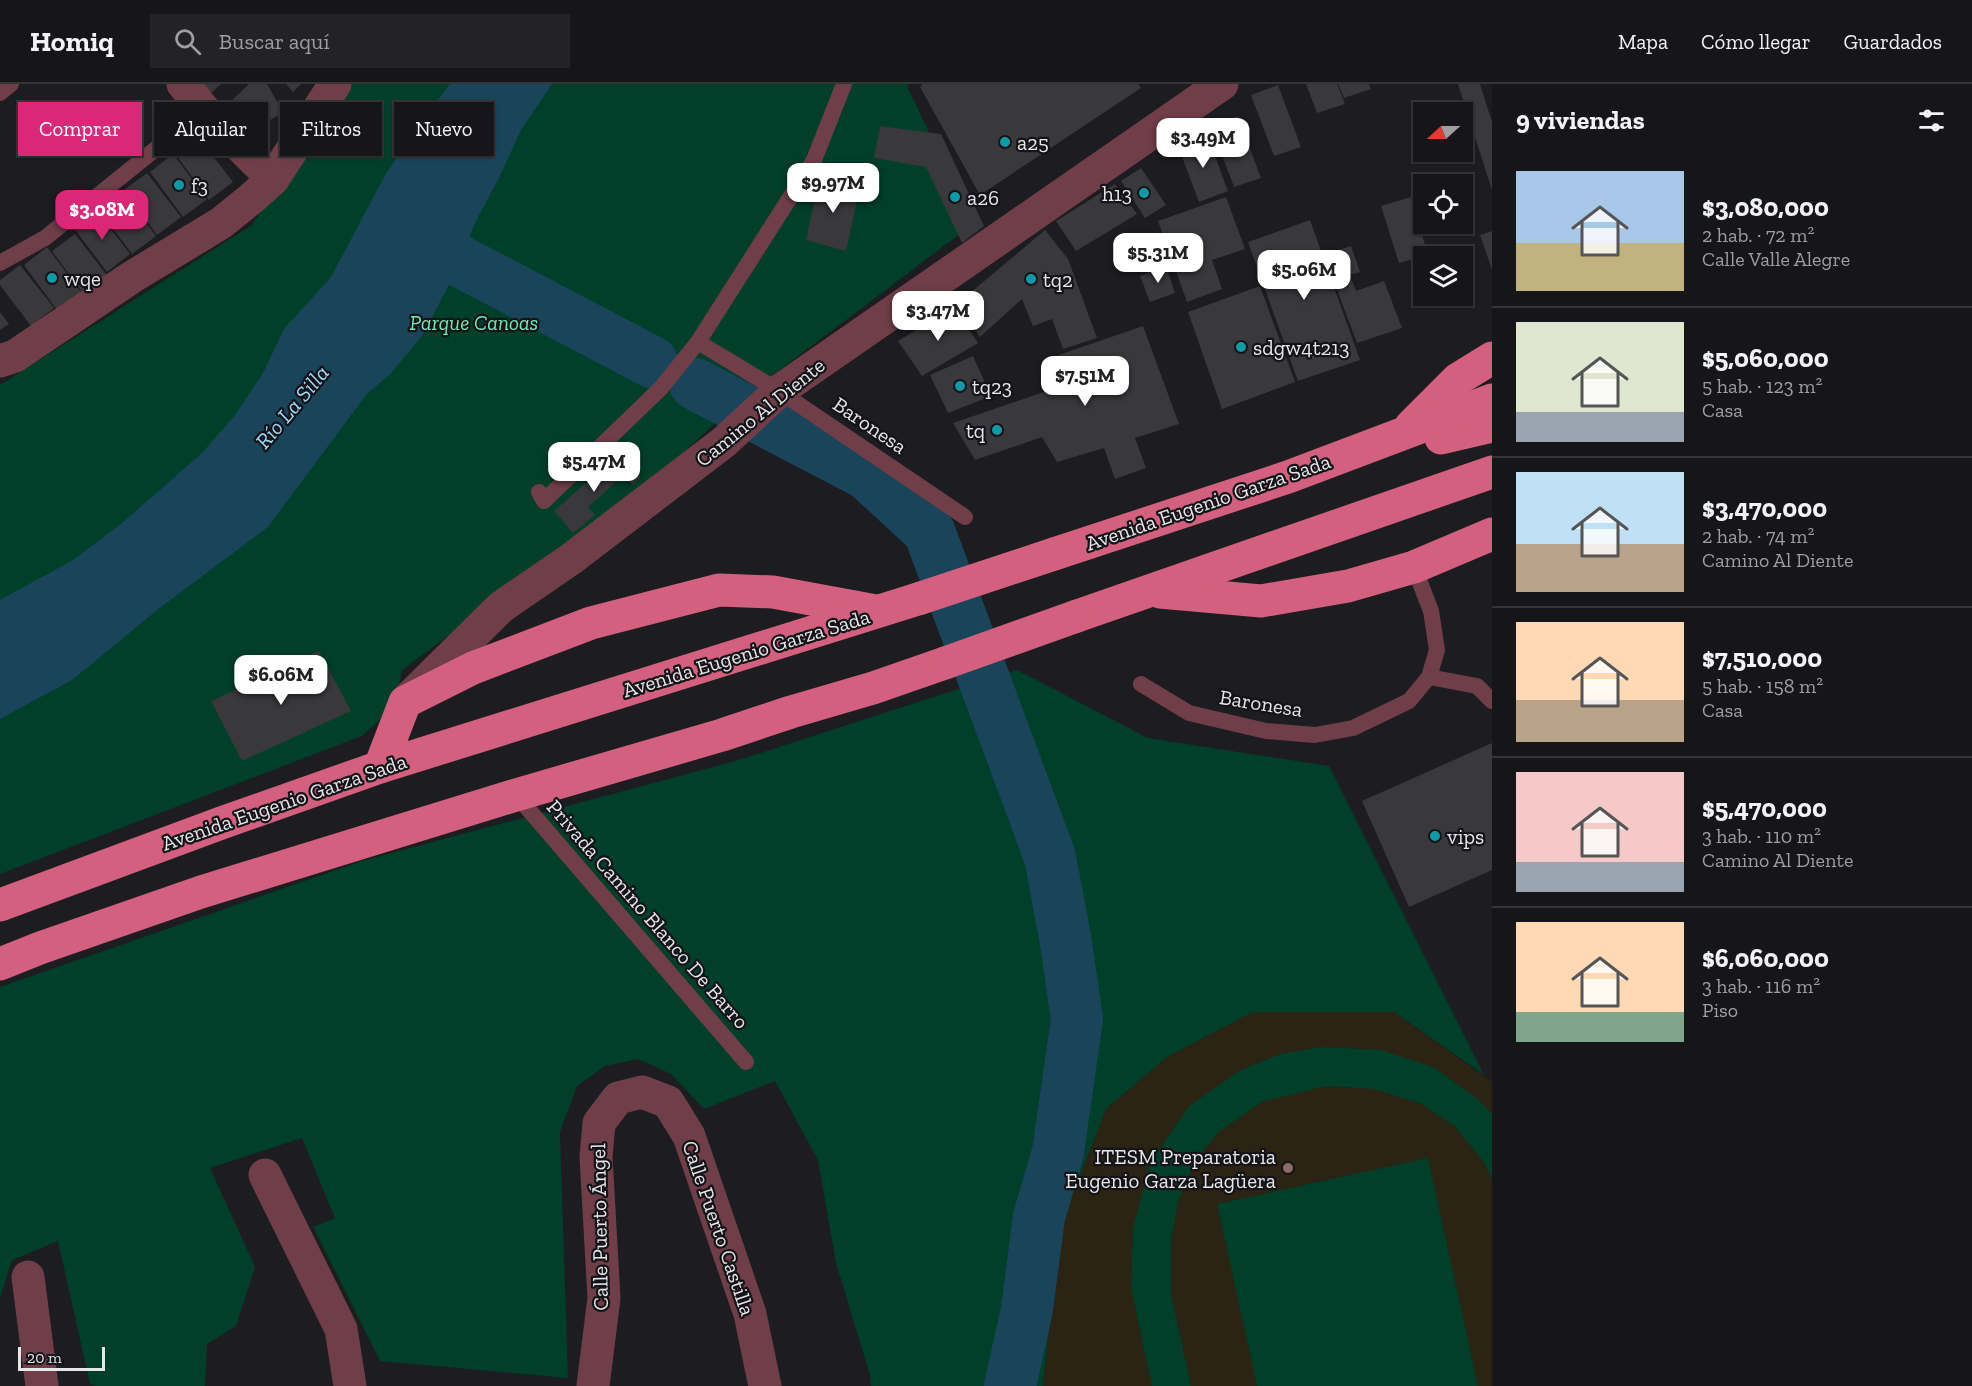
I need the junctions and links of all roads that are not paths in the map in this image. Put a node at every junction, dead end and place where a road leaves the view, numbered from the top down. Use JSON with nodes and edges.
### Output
{"nodes":[{"id":1,"x":11,"y":84,"type":"edge"},
{"id":2,"x":183,"y":84,"type":"edge"},
{"id":3,"x":335,"y":84,"type":"edge"},
{"id":4,"x":844,"y":84,"type":"edge"},
{"id":5,"x":1222,"y":84,"type":"edge"},
{"id":6,"x":0,"y":93,"type":"edge"},
{"id":7,"x":198,"y":102,"type":"edge"},
{"id":8,"x":154,"y":150,"type":"edge"},
{"id":9,"x":250,"y":156,"type":"edge"},
{"id":10,"x":273,"y":179,"type":"junction"},
{"id":11,"x":0,"y":263,"type":"edge"},
{"id":12,"x":698,"y":342,"type":"junction"},
{"id":13,"x":1492,"y":358,"type":"edge"},
{"id":14,"x":0,"y":361,"type":"edge"},
{"id":15,"x":779,"y":392,"type":"junction"},
{"id":16,"x":1492,"y":400,"type":"edge"},
{"id":17,"x":1492,"y":426,"type":"edge"},
{"id":18,"x":1405,"y":432,"type":"junction"},
{"id":19,"x":1492,"y":472,"type":"edge"},
{"id":20,"x":1288,"y":477,"type":"junction"},
{"id":21,"x":539,"y":492,"type":"dead end"},
{"id":22,"x":965,"y":517,"type":"dead end"},
{"id":23,"x":1492,"y":534,"type":"edge"},
{"id":24,"x":1414,"y":567,"type":"junction"},
{"id":25,"x":1147,"y":591,"type":"junction"},
{"id":26,"x":880,"y":612,"type":"junction"},
{"id":27,"x":1429,"y":677,"type":"junction"},
{"id":28,"x":1141,"y":684,"type":"dead end"},
{"id":29,"x":1492,"y":701,"type":"edge"},
{"id":30,"x":405,"y":702,"type":"junction"},
{"id":31,"x":380,"y":767,"type":"junction"},
{"id":32,"x":516,"y":795,"type":"junction"},
{"id":33,"x":0,"y":904,"type":"edge"},
{"id":34,"x":0,"y":964,"type":"edge"},
{"id":35,"x":746,"y":1062,"type":"dead end"},
{"id":36,"x":642,"y":1092,"type":"joint"},
{"id":37,"x":265,"y":1175,"type":"dead end"},
{"id":38,"x":28,"y":1277,"type":"dead end"},
{"id":39,"x":42,"y":1386,"type":"edge"},
{"id":40,"x":350,"y":1386,"type":"edge"},
{"id":41,"x":593,"y":1386,"type":"edge"},
{"id":42,"x":765,"y":1386,"type":"edge"}],
"edges":[{"from":1,"to":6,"type":"lane"},
{"from":2,"to":7,"type":"street"},
{"from":3,"to":10,"type":"street"},
{"from":4,"to":12,"type":"lane"},
{"from":5,"to":15,"type":"street","name":"Camino Al Diente"},
{"from":8,"to":11,"type":"lane"},
{"from":9,"to":10,"type":"street"},
{"from":10,"to":14,"type":"street"},
{"from":12,"to":15,"type":"lane","name":"Baronesa"},
{"from":12,"to":21,"type":"lane"},
{"from":13,"to":18,"type":"highway"},
{"from":15,"to":22,"type":"lane","name":"Baronesa"},
{"from":15,"to":30,"type":"street","name":"Camino Al Diente"},
{"from":16,"to":18,"type":"highway","name":"Avenida Eugenio Garza Sada"},
{"from":17,"to":20,"type":"highway"},
{"from":18,"to":20,"type":"highway","name":"Avenida Eugenio Garza Sada"},
{"from":19,"to":25,"type":"highway"},
{"from":20,"to":26,"type":"highway","name":"Avenida Eugenio Garza Sada","bridge":true},
{"from":23,"to":24,"type":"highway"},
{"from":24,"to":25,"type":"highway"},
{"from":24,"to":27,"type":"lane","name":"Baronesa"},
{"from":25,"to":32,"type":"highway","bridge":true},
{"from":26,"to":30,"type":"highway"},
{"from":26,"to":31,"type":"highway","name":"Avenida Eugenio Garza Sada"},
{"from":27,"to":28,"type":"lane","name":"Baronesa"},
{"from":27,"to":29,"type":"lane"},
{"from":30,"to":31,"type":"highway"},
{"from":31,"to":33,"type":"highway","name":"Avenida Eugenio Garza Sada"},
{"from":32,"to":34,"type":"highway"},
{"from":32,"to":35,"type":"lane","name":"Privada Camino Blanco De Barro"},
{"from":36,"to":41,"type":"street","name":"Calle Puerto Ángel"},
{"from":36,"to":42,"type":"street","name":"Calle Puerto Castilla"},
{"from":37,"to":40,"type":"street"},
{"from":38,"to":39,"type":"street"}]}
